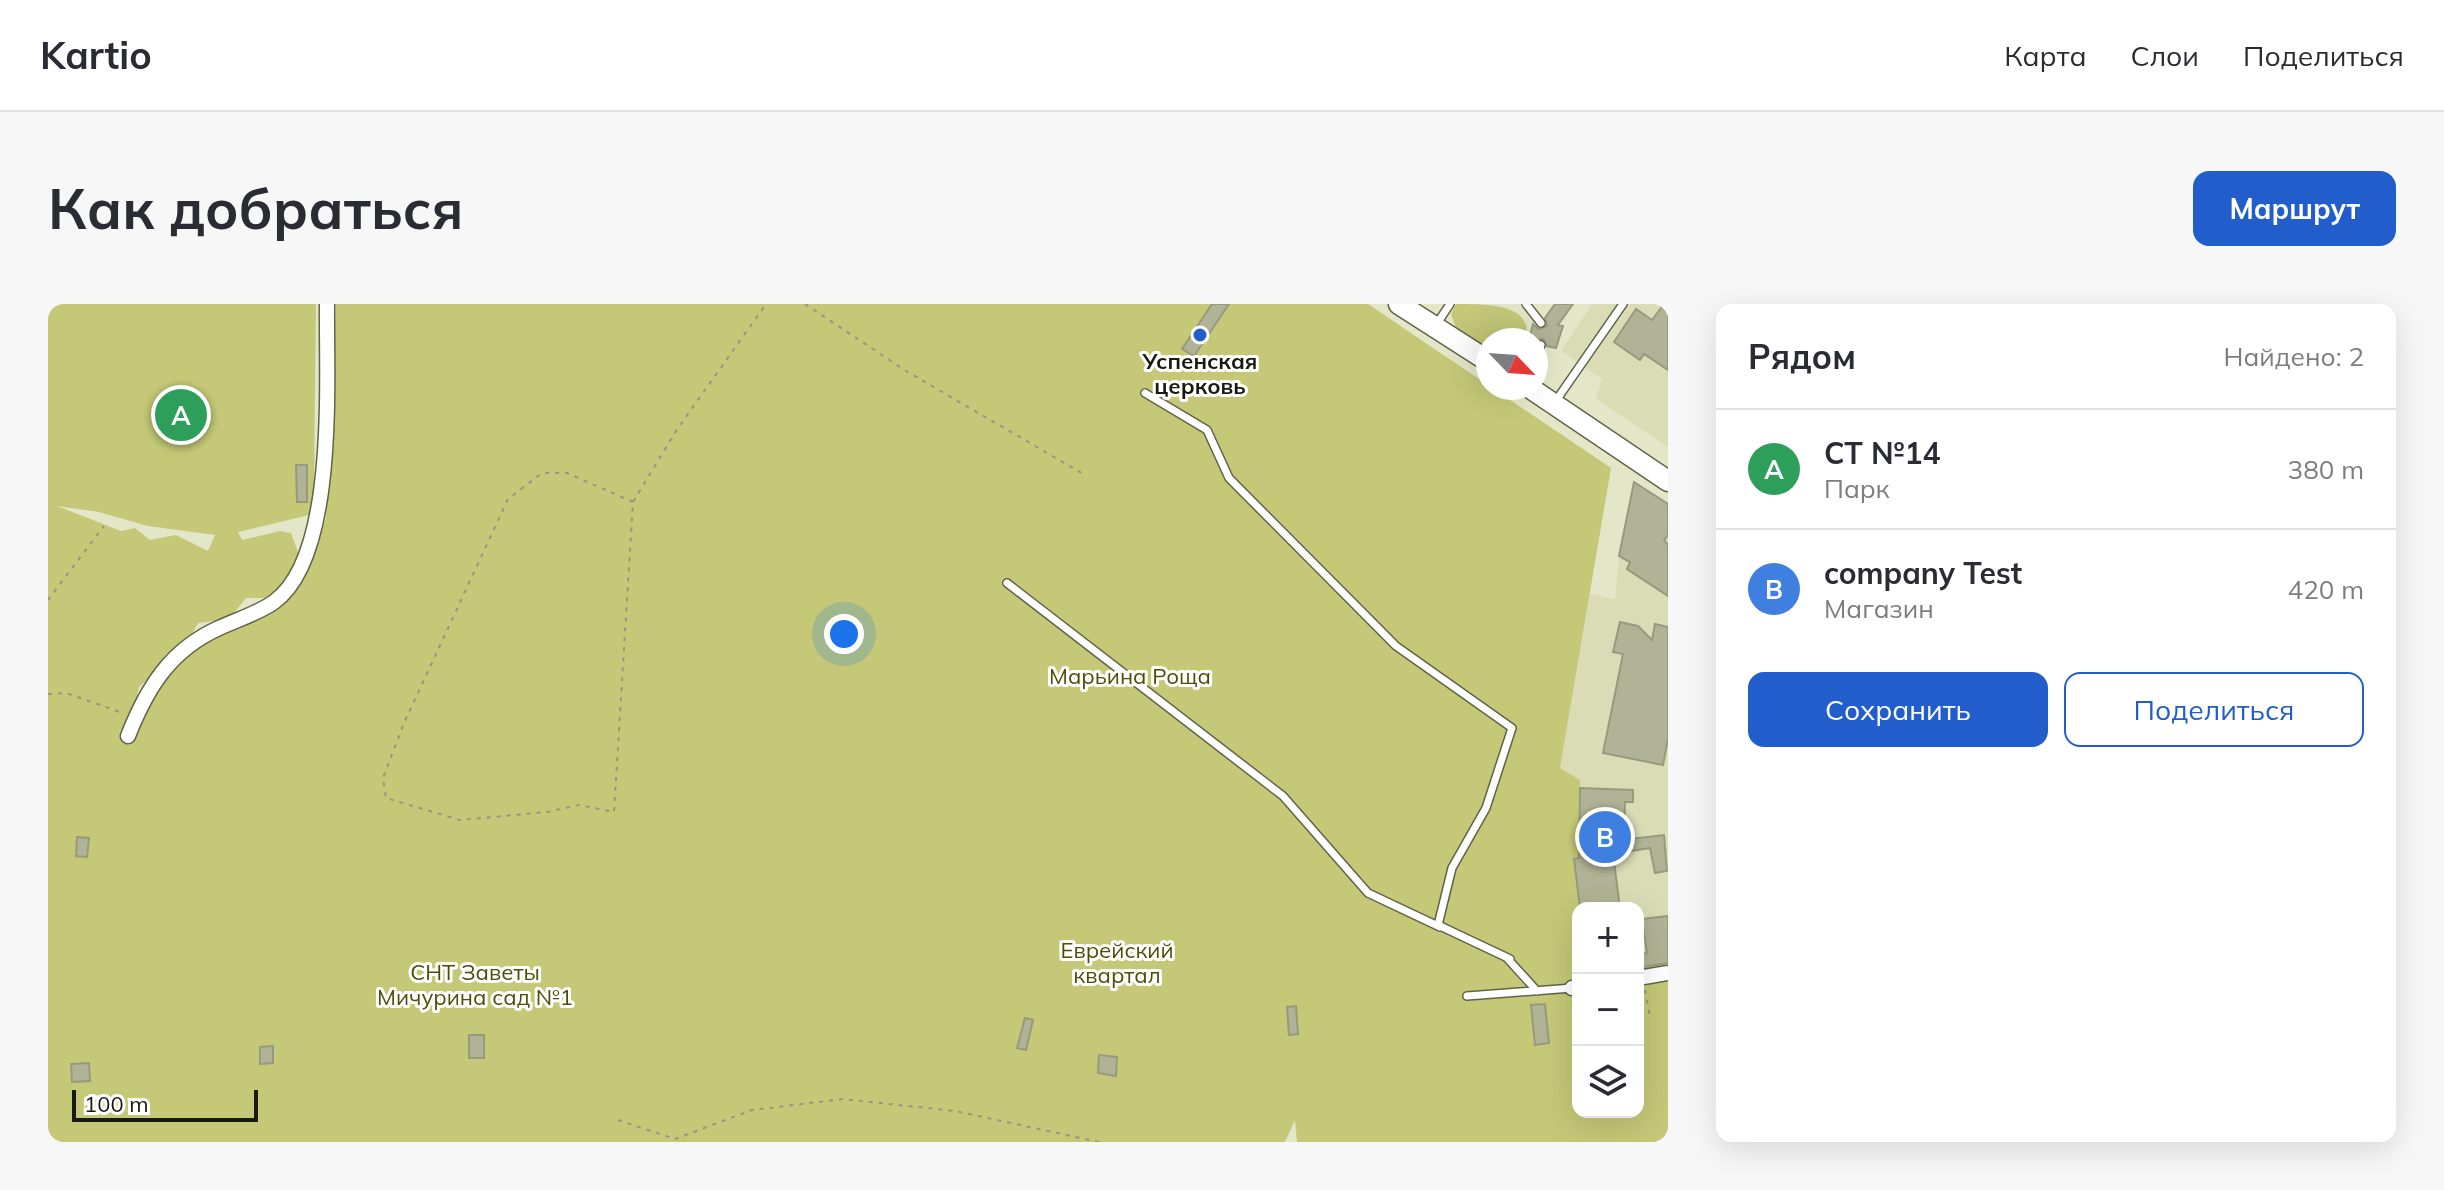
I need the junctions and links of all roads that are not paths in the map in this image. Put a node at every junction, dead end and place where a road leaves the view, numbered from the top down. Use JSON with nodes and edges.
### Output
{"nodes":[{"id":1,"x":327,"y":304,"type":"edge"},
{"id":2,"x":1399,"y":304,"type":"edge"},
{"id":3,"x":1450,"y":304,"type":"edge"},
{"id":4,"x":1526,"y":304,"type":"edge"},
{"id":5,"x":1623,"y":304,"type":"edge"},
{"id":6,"x":1541,"y":323,"type":"dead end"},
{"id":7,"x":1435,"y":327,"type":"junction"},
{"id":8,"x":1476,"y":353,"type":"edge"},
{"id":9,"x":1145,"y":393,"type":"dead end"},
{"id":10,"x":1548,"y":400,"type":"edge"},
{"id":11,"x":1554,"y":404,"type":"junction"},
{"id":12,"x":1668,"y":481,"type":"edge"},
{"id":13,"x":1007,"y":583,"type":"dead end"},
{"id":14,"x":128,"y":736,"type":"dead end"},
{"id":15,"x":1438,"y":925,"type":"junction"},
{"id":16,"x":1668,"y":973,"type":"edge"},
{"id":17,"x":1644,"y":977,"type":"edge"},
{"id":18,"x":1572,"y":988,"type":"edge"},
{"id":19,"x":1537,"y":991,"type":"junction"},
{"id":20,"x":1467,"y":996,"type":"dead end"}],
"edges":[{"from":1,"to":14,"type":"street"},
{"from":2,"to":7,"type":"street"},
{"from":3,"to":7,"type":"lane"},
{"from":4,"to":6,"type":"lane"},
{"from":5,"to":11,"type":"lane"},
{"from":7,"to":8,"type":"street"},
{"from":9,"to":15,"type":"lane"},
{"from":10,"to":11,"type":"street"},
{"from":11,"to":12,"type":"street"},
{"from":13,"to":15,"type":"lane"},
{"from":15,"to":19,"type":"lane"},
{"from":16,"to":17,"type":"street"},
{"from":18,"to":19,"type":"lane"},
{"from":19,"to":20,"type":"lane"}]}
